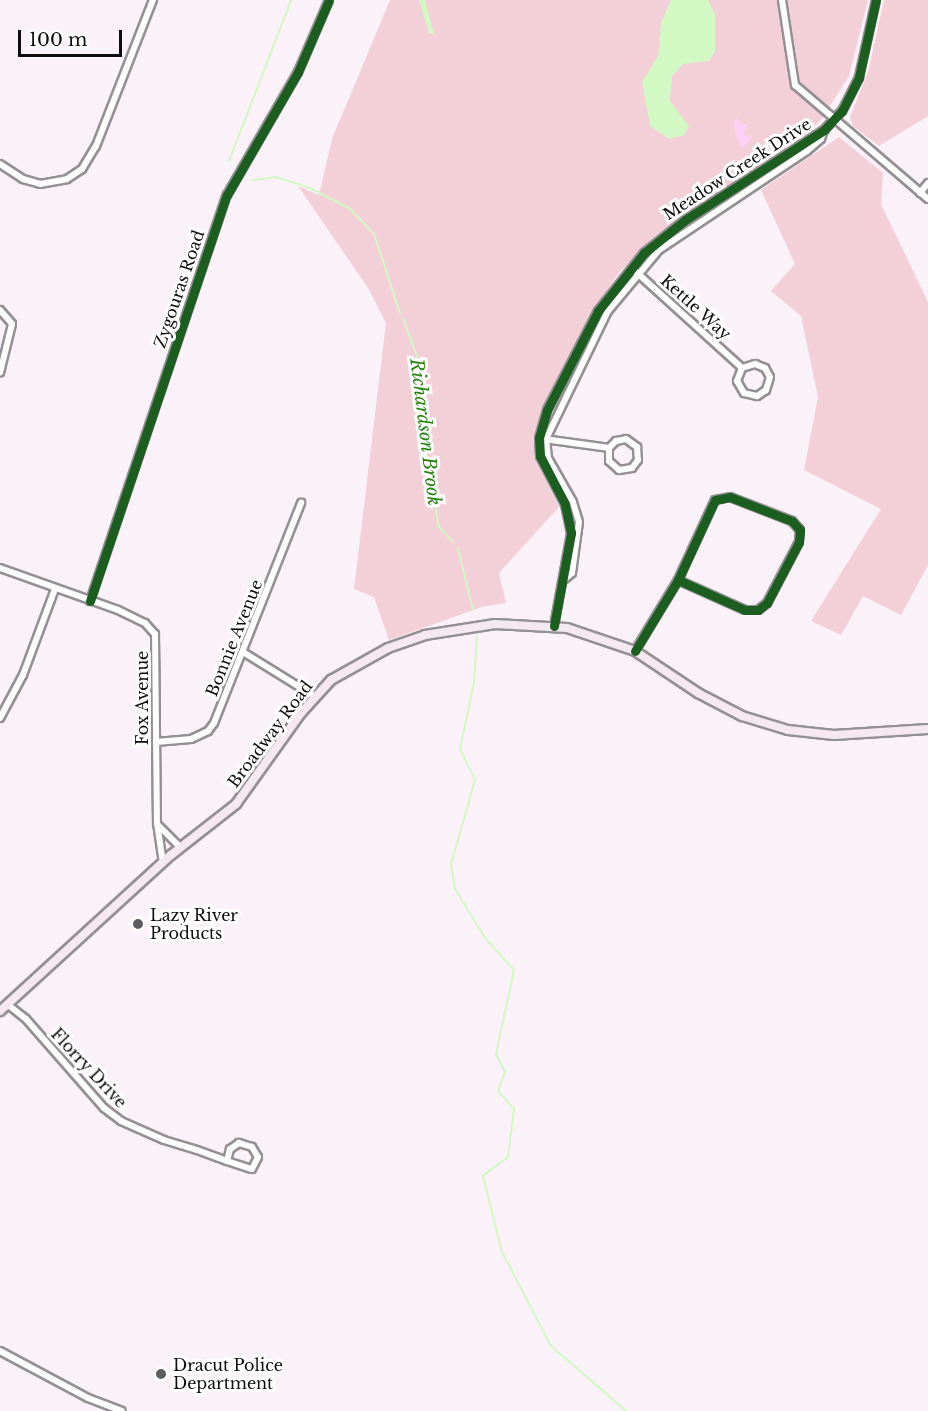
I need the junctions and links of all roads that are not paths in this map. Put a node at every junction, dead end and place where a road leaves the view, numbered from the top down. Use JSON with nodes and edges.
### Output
{"nodes":[{"id":1,"x":153,"y":0,"type":"edge"},
{"id":2,"x":329,"y":0,"type":"edge"},
{"id":3,"x":782,"y":0,"type":"edge"},
{"id":4,"x":876,"y":0,"type":"edge"},
{"id":5,"x":833,"y":120,"type":"junction"},
{"id":6,"x":824,"y":130,"type":"junction"},
{"id":7,"x":0,"y":164,"type":"edge"},
{"id":8,"x":928,"y":183,"type":"edge"},
{"id":9,"x":734,"y":189,"type":"junction"},
{"id":10,"x":920,"y":193,"type":"junction"},
{"id":11,"x":738,"y":196,"type":"junction"},
{"id":12,"x":928,"y":199,"type":"edge"},
{"id":13,"x":631,"y":266,"type":"junction"},
{"id":14,"x":637,"y":272,"type":"junction"},
{"id":15,"x":0,"y":310,"type":"edge"},
{"id":16,"x":3,"y":345,"type":"edge"},
{"id":17,"x":581,"y":345,"type":"junction"},
{"id":18,"x":589,"y":349,"type":"junction"},
{"id":19,"x":742,"y":368,"type":"junction"},
{"id":20,"x":0,"y":373,"type":"edge"},
{"id":21,"x":543,"y":438,"type":"junction"},
{"id":22,"x":609,"y":448,"type":"junction"},
{"id":23,"x":564,"y":487,"type":"junction"},
{"id":24,"x":557,"y":492,"type":"junction"},
{"id":25,"x":301,"y":503,"type":"dead end"},
{"id":26,"x":0,"y":568,"type":"edge"},
{"id":27,"x":565,"y":579,"type":"junction"},
{"id":28,"x":678,"y":580,"type":"junction"},
{"id":29,"x":55,"y":589,"type":"junction"},
{"id":30,"x":90,"y":601,"type":"junction"},
{"id":31,"x":554,"y":626,"type":"junction"},
{"id":32,"x":635,"y":651,"type":"junction"},
{"id":33,"x":243,"y":652,"type":"junction"},
{"id":34,"x":314,"y":696,"type":"junction"},
{"id":35,"x":0,"y":718,"type":"edge"},
{"id":36,"x":928,"y":729,"type":"edge"},
{"id":37,"x":156,"y":742,"type":"junction"},
{"id":38,"x":157,"y":823,"type":"junction"},
{"id":39,"x":181,"y":848,"type":"junction"},
{"id":40,"x":163,"y":862,"type":"junction"},
{"id":41,"x":4,"y":1007,"type":"edge"},
{"id":42,"x":227,"y":1161,"type":"junction"},
{"id":43,"x":0,"y":1352,"type":"edge"},
{"id":44,"x":122,"y":1411,"type":"edge"}],
"edges":[{"from":1,"to":7,"type":"street"},
{"from":2,"to":30,"type":"street","name":"Zygouras Road"},
{"from":3,"to":5,"type":"street"},
{"from":4,"to":5,"type":"street","name":"Meadow Creek Drive"},
{"from":5,"to":6,"type":"street","name":"Meadow Creek Drive"},
{"from":5,"to":10,"type":"street"},
{"from":6,"to":9,"type":"street","name":"Meadow Creek Drive"},
{"from":6,"to":11,"type":"street","name":"Meadow Creek Drive"},
{"from":8,"to":10,"type":"street"},
{"from":9,"to":11,"type":"street"},
{"from":9,"to":13,"type":"street","name":"Meadow Creek Drive"},
{"from":10,"to":12,"type":"street"},
{"from":11,"to":14,"type":"street","name":"Meadow Creek Drive"},
{"from":13,"to":14,"type":"street","name":"Kettle Way"},
{"from":13,"to":17,"type":"street","name":"Meadow Creek Drive"},
{"from":14,"to":18,"type":"street","name":"Meadow Creek Drive"},
{"from":14,"to":19,"type":"street","name":"Kettle Way"},
{"from":15,"to":16,"type":"street"},
{"from":16,"to":20,"type":"street"},
{"from":17,"to":18,"type":"street"},
{"from":17,"to":21,"type":"street","name":"Meadow Creek Drive"},
{"from":18,"to":21,"type":"street","name":"Meadow Creek Drive"},
{"from":19,"to":19,"type":"street"},
{"from":21,"to":22,"type":"street"},
{"from":21,"to":23,"type":"street","name":"Meadow Creek Drive"},
{"from":21,"to":24,"type":"street","name":"Meadow Creek Drive"},
{"from":22,"to":22,"type":"street"},
{"from":23,"to":24,"type":"street"},
{"from":23,"to":27,"type":"street","name":"Meadow Creek Drive"},
{"from":24,"to":27,"type":"street","name":"Meadow Creek Drive"},
{"from":25,"to":33,"type":"street","name":"Bonnie Avenue"},
{"from":26,"to":29,"type":"street","name":"Fox Avenue"},
{"from":27,"to":31,"type":"street","name":"Meadow Creek Drive"},
{"from":28,"to":28,"type":"street"},
{"from":28,"to":32,"type":"street"},
{"from":29,"to":30,"type":"street","name":"Fox Avenue"},
{"from":29,"to":35,"type":"street"},
{"from":30,"to":37,"type":"street","name":"Fox Avenue"},
{"from":31,"to":32,"type":"main road","name":"Broadway Road"},
{"from":31,"to":34,"type":"main road","name":"Broadway Road"},
{"from":32,"to":36,"type":"main road","name":"Broadway Road"},
{"from":33,"to":34,"type":"street"},
{"from":33,"to":37,"type":"street","name":"Bonnie Avenue"},
{"from":34,"to":39,"type":"main road","name":"Broadway Road"},
{"from":37,"to":38,"type":"street","name":"Fox Avenue"},
{"from":38,"to":39,"type":"street"},
{"from":38,"to":40,"type":"street","name":"Fox Avenue"},
{"from":39,"to":40,"type":"main road","name":"Broadway Road"},
{"from":40,"to":41,"type":"main road","name":"Broadway Road"},
{"from":41,"to":42,"type":"street","name":"Florry Drive"},
{"from":42,"to":42,"type":"street","name":"Florry Drive"},
{"from":43,"to":44,"type":"street"}]}
